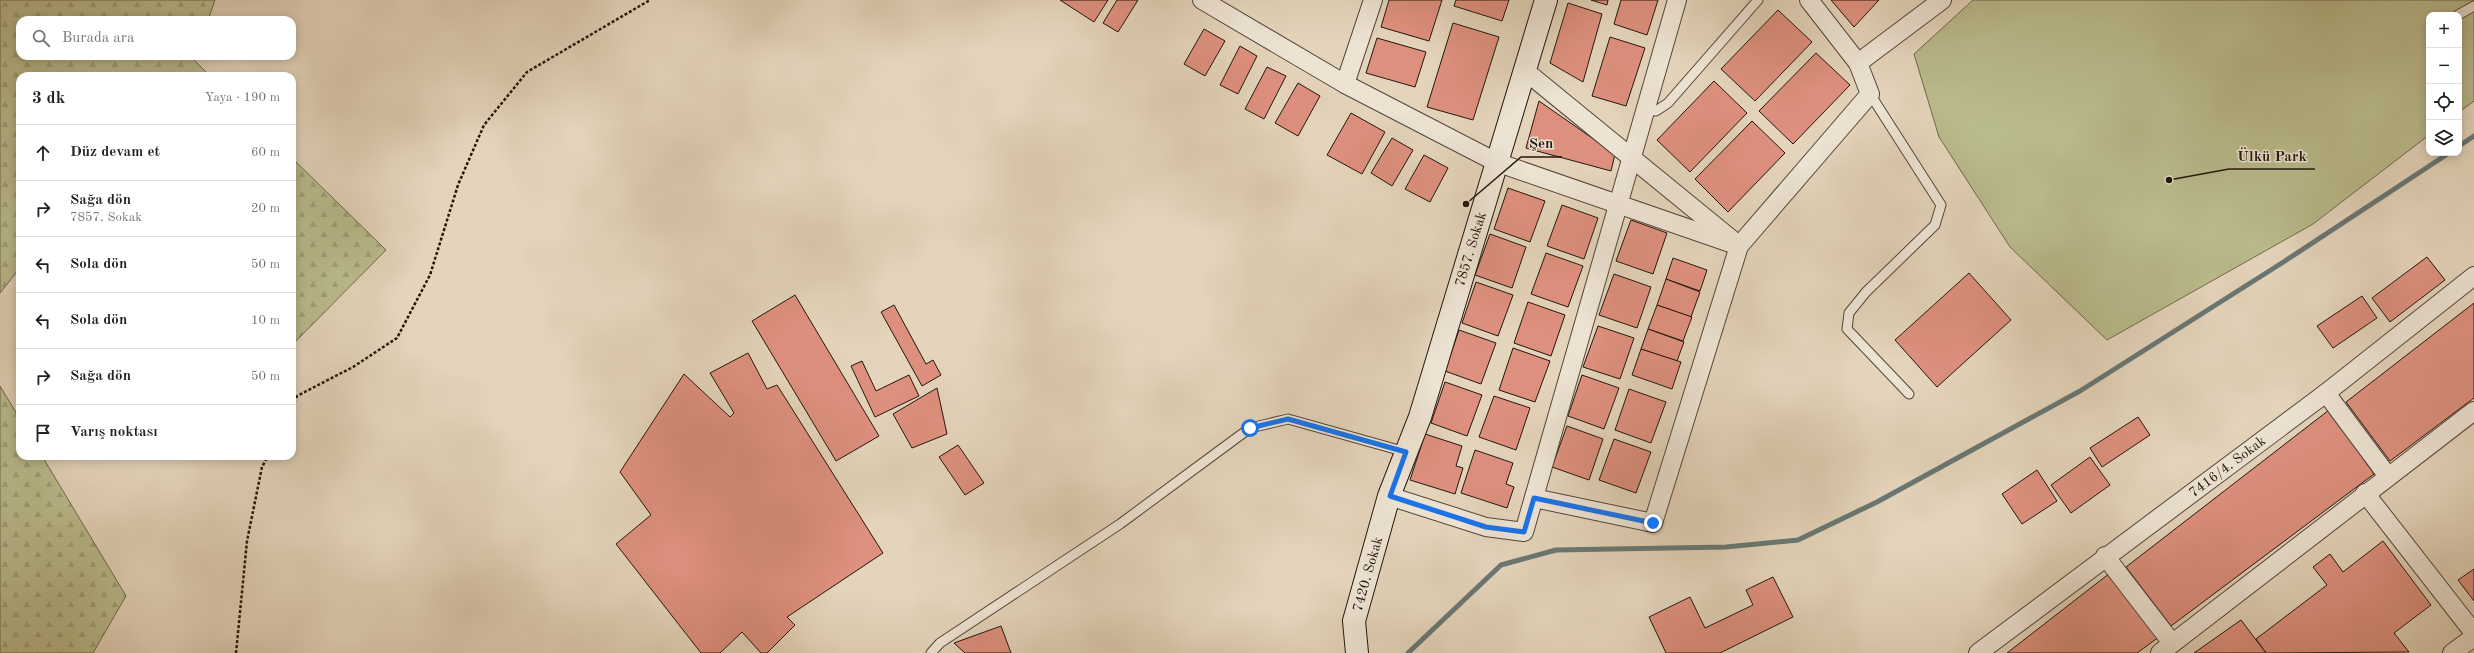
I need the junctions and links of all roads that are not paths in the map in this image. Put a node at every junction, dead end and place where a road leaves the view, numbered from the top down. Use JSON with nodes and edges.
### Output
{"nodes":[{"id":1,"x":1373,"y":0,"type":"edge"},
{"id":2,"x":1546,"y":0,"type":"edge"},
{"id":3,"x":1677,"y":0,"type":"edge"},
{"id":4,"x":1758,"y":0,"type":"edge"},
{"id":5,"x":1809,"y":0,"type":"edge"},
{"id":6,"x":1942,"y":0,"type":"edge"},
{"id":7,"x":1206,"y":1,"type":"edge"},
{"id":8,"x":2474,"y":6,"type":"edge"},
{"id":9,"x":2462,"y":13,"type":"edge"},
{"id":10,"x":1858,"y":63,"type":"junction"},
{"id":11,"x":1524,"y":70,"type":"junction"},
{"id":12,"x":1345,"y":84,"type":"junction"},
{"id":13,"x":1870,"y":94,"type":"junction"},
{"id":14,"x":1644,"y":110,"type":"junction"},
{"id":15,"x":1631,"y":157,"type":"junction"},
{"id":16,"x":1496,"y":162,"type":"junction"},
{"id":17,"x":1619,"y":206,"type":"junction"},
{"id":18,"x":1740,"y":246,"type":"junction"},
{"id":19,"x":2474,"y":276,"type":"edge"},
{"id":20,"x":2326,"y":393,"type":"junction"},
{"id":21,"x":1909,"y":394,"type":"dead end"},
{"id":22,"x":2474,"y":411,"type":"edge"},
{"id":23,"x":1406,"y":452,"type":"junction"},
{"id":24,"x":2387,"y":475,"type":"junction"},
{"id":25,"x":2365,"y":493,"type":"junction"},
{"id":26,"x":1390,"y":496,"type":"junction"},
{"id":27,"x":1534,"y":498,"type":"junction"},
{"id":28,"x":2105,"y":556,"type":"junction"},
{"id":29,"x":2474,"y":633,"type":"edge"},
{"id":30,"x":2474,"y":636,"type":"edge"},
{"id":31,"x":2166,"y":648,"type":"edge"},
{"id":32,"x":931,"y":653,"type":"edge"},
{"id":33,"x":1357,"y":653,"type":"edge"},
{"id":34,"x":1978,"y":653,"type":"edge"},
{"id":35,"x":2452,"y":653,"type":"edge"}],
"edges":[{"from":1,"to":12,"type":"street"},
{"from":2,"to":11,"type":"street","name":"7857. Sokak"},
{"from":3,"to":14,"type":"street"},
{"from":4,"to":14,"type":"lane"},
{"from":5,"to":10,"type":"street"},
{"from":6,"to":10,"type":"street"},
{"from":7,"to":12,"type":"street"},
{"from":8,"to":9,"type":"lane"},
{"from":10,"to":13,"type":"street"},
{"from":11,"to":15,"type":"street"},
{"from":11,"to":16,"type":"street","name":"7857. Sokak"},
{"from":12,"to":16,"type":"street"},
{"from":13,"to":18,"type":"street"},
{"from":13,"to":21,"type":"lane"},
{"from":14,"to":15,"type":"street"},
{"from":15,"to":17,"type":"street"},
{"from":15,"to":18,"type":"street"},
{"from":16,"to":17,"type":"street"},
{"from":16,"to":23,"type":"street","name":"7857. Sokak"},
{"from":17,"to":18,"type":"street"},
{"from":17,"to":27,"type":"street"},
{"from":18,"to":27,"type":"street"},
{"from":19,"to":20,"type":"street","name":"7416/4. Sokak"},
{"from":20,"to":24,"type":"street"},
{"from":20,"to":28,"type":"street","name":"7416/4. Sokak"},
{"from":22,"to":24,"type":"street"},
{"from":23,"to":26,"type":"street","name":"7857. Sokak"},
{"from":23,"to":32,"type":"lane"},
{"from":24,"to":25,"type":"street"},
{"from":25,"to":29,"type":"street"},
{"from":25,"to":31,"type":"street"},
{"from":26,"to":27,"type":"street"},
{"from":26,"to":33,"type":"street","name":"7420. Sokak"},
{"from":28,"to":31,"type":"street"},
{"from":28,"to":34,"type":"street","name":"7416/4. Sokak"},
{"from":30,"to":35,"type":"street"}]}
